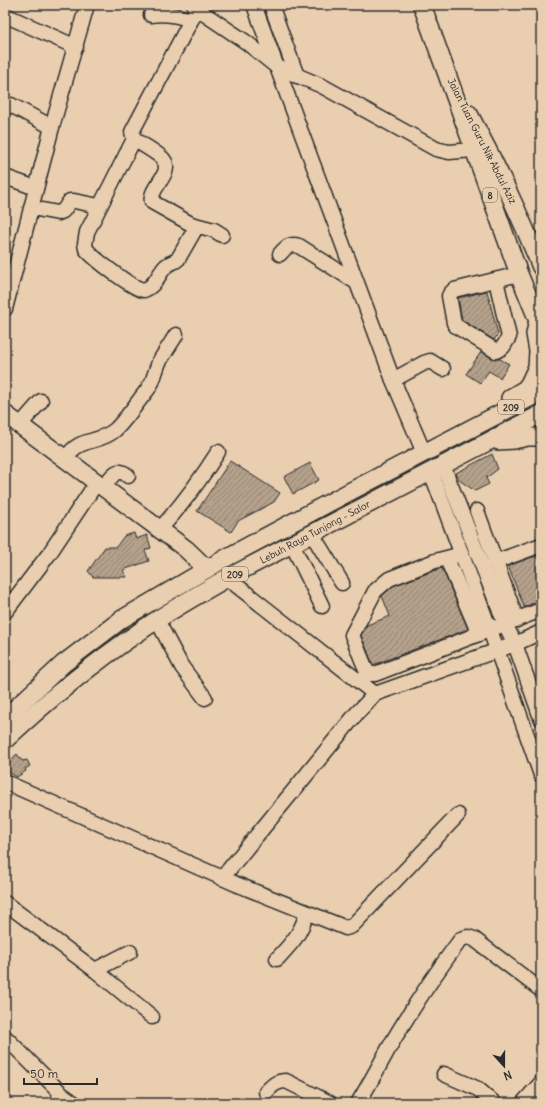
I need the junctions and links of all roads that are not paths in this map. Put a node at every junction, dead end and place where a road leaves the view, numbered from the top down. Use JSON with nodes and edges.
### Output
{"nodes":[{"id":1,"x":87,"y":5,"type":"edge"},
{"id":2,"x":254,"y":5,"type":"edge"},
{"id":3,"x":271,"y":5,"type":"edge"},
{"id":4,"x":422,"y":5,"type":"edge"},
{"id":5,"x":194,"y":11,"type":"edge"},
{"id":6,"x":151,"y":15,"type":"dead end"},
{"id":7,"x":7,"y":16,"type":"dead end"},
{"id":8,"x":76,"y":47,"type":"junction"},
{"id":9,"x":445,"y":70,"type":"junction"},
{"id":10,"x":287,"y":72,"type":"junction"},
{"id":11,"x":11,"y":105,"type":"dead end"},
{"id":12,"x":52,"y":127,"type":"junction"},
{"id":13,"x":134,"y":139,"type":"junction"},
{"id":14,"x":473,"y":150,"type":"junction"},
{"id":15,"x":5,"y":177,"type":"edge"},
{"id":16,"x":36,"y":188,"type":"junction"},
{"id":17,"x":99,"y":206,"type":"junction"},
{"id":18,"x":32,"y":208,"type":"junction"},
{"id":19,"x":197,"y":226,"type":"junction"},
{"id":20,"x":222,"y":235,"type":"dead end"},
{"id":21,"x":280,"y":254,"type":"dead end"},
{"id":22,"x":541,"y":268,"type":"edge"},
{"id":23,"x":519,"y":274,"type":"junction"},
{"id":24,"x":496,"y":280,"type":"junction"},
{"id":25,"x":356,"y":282,"type":"junction"},
{"id":26,"x":5,"y":308,"type":"edge"},
{"id":27,"x":539,"y":324,"type":"edge"},
{"id":28,"x":176,"y":335,"type":"dead end"},
{"id":29,"x":443,"y":368,"type":"dead end"},
{"id":30,"x":393,"y":380,"type":"junction"},
{"id":31,"x":541,"y":392,"type":"edge"},
{"id":32,"x":41,"y":401,"type":"dead end"},
{"id":33,"x":5,"y":414,"type":"edge"},
{"id":34,"x":541,"y":414,"type":"edge"},
{"id":35,"x":481,"y":423,"type":"junction"},
{"id":36,"x":20,"y":425,"type":"junction"},
{"id":37,"x":541,"y":437,"type":"edge"},
{"id":38,"x":487,"y":442,"type":"junction"},
{"id":39,"x":218,"y":452,"type":"dead end"},
{"id":40,"x":424,"y":453,"type":"junction"},
{"id":41,"x":66,"y":458,"type":"junction"},
{"id":42,"x":437,"y":469,"type":"junction"},
{"id":43,"x":128,"y":476,"type":"dead end"},
{"id":44,"x":100,"y":485,"type":"junction"},
{"id":45,"x":477,"y":511,"type":"dead end"},
{"id":46,"x":160,"y":529,"type":"junction"},
{"id":47,"x":312,"y":534,"type":"junction"},
{"id":48,"x":292,"y":544,"type":"junction"},
{"id":49,"x":541,"y":545,"type":"edge"},
{"id":50,"x":462,"y":554,"type":"junction"},
{"id":51,"x":447,"y":559,"type":"junction"},
{"id":52,"x":495,"y":562,"type":"junction"},
{"id":53,"x":207,"y":569,"type":"junction"},
{"id":54,"x":227,"y":578,"type":"junction"},
{"id":55,"x":342,"y":584,"type":"dead end"},
{"id":56,"x":322,"y":606,"type":"dead end"},
{"id":57,"x":541,"y":610,"type":"edge"},
{"id":58,"x":5,"y":612,"type":"edge"},
{"id":59,"x":157,"y":620,"type":"junction"},
{"id":60,"x":511,"y":622,"type":"junction"},
{"id":61,"x":484,"y":632,"type":"junction"},
{"id":62,"x":541,"y":632,"type":"edge"},
{"id":63,"x":514,"y":644,"type":"junction"},
{"id":64,"x":496,"y":650,"type":"junction"},
{"id":65,"x":375,"y":694,"type":"junction"},
{"id":66,"x":205,"y":698,"type":"dead end"},
{"id":67,"x":5,"y":718,"type":"edge"},
{"id":68,"x":541,"y":718,"type":"edge"},
{"id":69,"x":5,"y":740,"type":"edge"},
{"id":70,"x":541,"y":775,"type":"edge"},
{"id":71,"x":5,"y":782,"type":"edge"},
{"id":72,"x":458,"y":815,"type":"dead end"},
{"id":73,"x":222,"y":878,"type":"junction"},
{"id":74,"x":5,"y":903,"type":"edge"},
{"id":75,"x":307,"y":913,"type":"junction"},
{"id":76,"x":130,"y":952,"type":"dead end"},
{"id":77,"x":277,"y":959,"type":"dead end"},
{"id":78,"x":95,"y":970,"type":"junction"},
{"id":79,"x":541,"y":990,"type":"edge"},
{"id":80,"x":152,"y":1016,"type":"dead end"},
{"id":81,"x":5,"y":1037,"type":"edge"},
{"id":82,"x":444,"y":1074,"type":"dead end"},
{"id":83,"x":541,"y":1084,"type":"edge"},
{"id":84,"x":266,"y":1092,"type":"dead end"},
{"id":85,"x":59,"y":1098,"type":"edge"},
{"id":86,"x":531,"y":1100,"type":"edge"},
{"id":87,"x":74,"y":1103,"type":"edge"},
{"id":88,"x":330,"y":1103,"type":"edge"},
{"id":89,"x":358,"y":1103,"type":"edge"},
{"id":90,"x":494,"y":1103,"type":"edge"}],
"edges":[{"from":1,"to":8,"type":"street"},
{"from":2,"to":10,"type":"street"},
{"from":3,"to":10,"type":"street"},
{"from":4,"to":9,"type":"main road","number":"8"},
{"from":5,"to":6,"type":"street"},
{"from":5,"to":10,"type":"street"},
{"from":5,"to":13,"type":"street"},
{"from":7,"to":8,"type":"street"},
{"from":8,"to":12,"type":"street"},
{"from":9,"to":14,"type":"main road","name":"Jalan Tuan Guru Nik Abdul Aziz","number":"8"},
{"from":9,"to":22,"type":"main road","name":"Jalan Tuan Guru Nik Abdul Aziz","number":"8"},
{"from":10,"to":14,"type":"street"},
{"from":10,"to":25,"type":"street"},
{"from":11,"to":12,"type":"street"},
{"from":12,"to":16,"type":"street"},
{"from":13,"to":17,"type":"street"},
{"from":13,"to":19,"type":"street"},
{"from":14,"to":23,"type":"main road","name":"Jalan Tuan Guru Nik Abdul Aziz","number":"8"},
{"from":15,"to":16,"type":"street"},
{"from":16,"to":18,"type":"street"},
{"from":17,"to":18,"type":"street"},
{"from":17,"to":19,"type":"street"},
{"from":18,"to":26,"type":"street"},
{"from":19,"to":20,"type":"street"},
{"from":21,"to":25,"type":"street"},
{"from":23,"to":24,"type":"street"},
{"from":23,"to":27,"type":"main road","name":"Jalan Tuan Guru Nik Abdul Aziz","number":"8"},
{"from":24,"to":24,"type":"street"},
{"from":25,"to":30,"type":"street"},
{"from":27,"to":35,"type":"main road"},
{"from":28,"to":41,"type":"street"},
{"from":29,"to":30,"type":"street"},
{"from":30,"to":40,"type":"street"},
{"from":31,"to":35,"type":"main road","name":"Lebuh Raya Tunjong - Salor","number":"209"},
{"from":32,"to":36,"type":"street"},
{"from":33,"to":36,"type":"main road"},
{"from":34,"to":38,"type":"main road","name":"Lebuh Raya Tunjong - Salor","number":"209"},
{"from":35,"to":40,"type":"main road","name":"Lebuh Raya Tunjong - Salor","number":"209"},
{"from":36,"to":41,"type":"main road"},
{"from":37,"to":38,"type":"main road"},
{"from":38,"to":42,"type":"main road","name":"Lebuh Raya Tunjong - Salor","number":"209"},
{"from":39,"to":46,"type":"street"},
{"from":40,"to":53,"type":"main road","name":"Lebuh Raya Tunjong - Salor","number":"209"},
{"from":41,"to":44,"type":"main road"},
{"from":42,"to":47,"type":"main road","name":"Lebuh Raya Tunjong - Salor","number":"209"},
{"from":42,"to":50,"type":"street"},
{"from":42,"to":60,"type":"street"},
{"from":43,"to":44,"type":"street"},
{"from":44,"to":46,"type":"main road"},
{"from":44,"to":58,"type":"street"},
{"from":45,"to":52,"type":"street"},
{"from":46,"to":53,"type":"main road"},
{"from":47,"to":48,"type":"main road","name":"Lebuh Raya Tunjong - Salor","number":"209"},
{"from":47,"to":55,"type":"street"},
{"from":48,"to":54,"type":"main road","name":"Lebuh Raya Tunjong - Salor","number":"209"},
{"from":48,"to":56,"type":"street"},
{"from":49,"to":52,"type":"street"},
{"from":50,"to":51,"type":"street"},
{"from":50,"to":61,"type":"street"},
{"from":51,"to":61,"type":"street"},
{"from":51,"to":61,"type":"street"},
{"from":52,"to":60,"type":"street"},
{"from":53,"to":67,"type":"main road","name":"Lebuh Raya Tunjong - Salor","number":"209"},
{"from":54,"to":59,"type":"main road","name":"Lebuh Raya Tunjong - Salor","number":"209"},
{"from":54,"to":65,"type":"street"},
{"from":57,"to":60,"type":"street"},
{"from":59,"to":66,"type":"street"},
{"from":59,"to":69,"type":"main road","name":"Lebuh Raya Tunjong - Salor","number":"209"},
{"from":60,"to":61,"type":"street"},
{"from":60,"to":63,"type":"street"},
{"from":61,"to":64,"type":"street"},
{"from":62,"to":63,"type":"street"},
{"from":63,"to":64,"type":"street"},
{"from":63,"to":68,"type":"street"},
{"from":64,"to":65,"type":"street"},
{"from":64,"to":70,"type":"street"},
{"from":65,"to":73,"type":"street"},
{"from":71,"to":73,"type":"street"},
{"from":72,"to":75,"type":"street"},
{"from":73,"to":75,"type":"street"},
{"from":74,"to":78,"type":"street"},
{"from":75,"to":77,"type":"street"},
{"from":76,"to":78,"type":"street"},
{"from":78,"to":80,"type":"street"},
{"from":79,"to":89,"type":"street"},
{"from":81,"to":85,"type":"street"},
{"from":82,"to":90,"type":"street"},
{"from":83,"to":86,"type":"street"},
{"from":84,"to":88,"type":"street"},
{"from":85,"to":87,"type":"street"}]}
